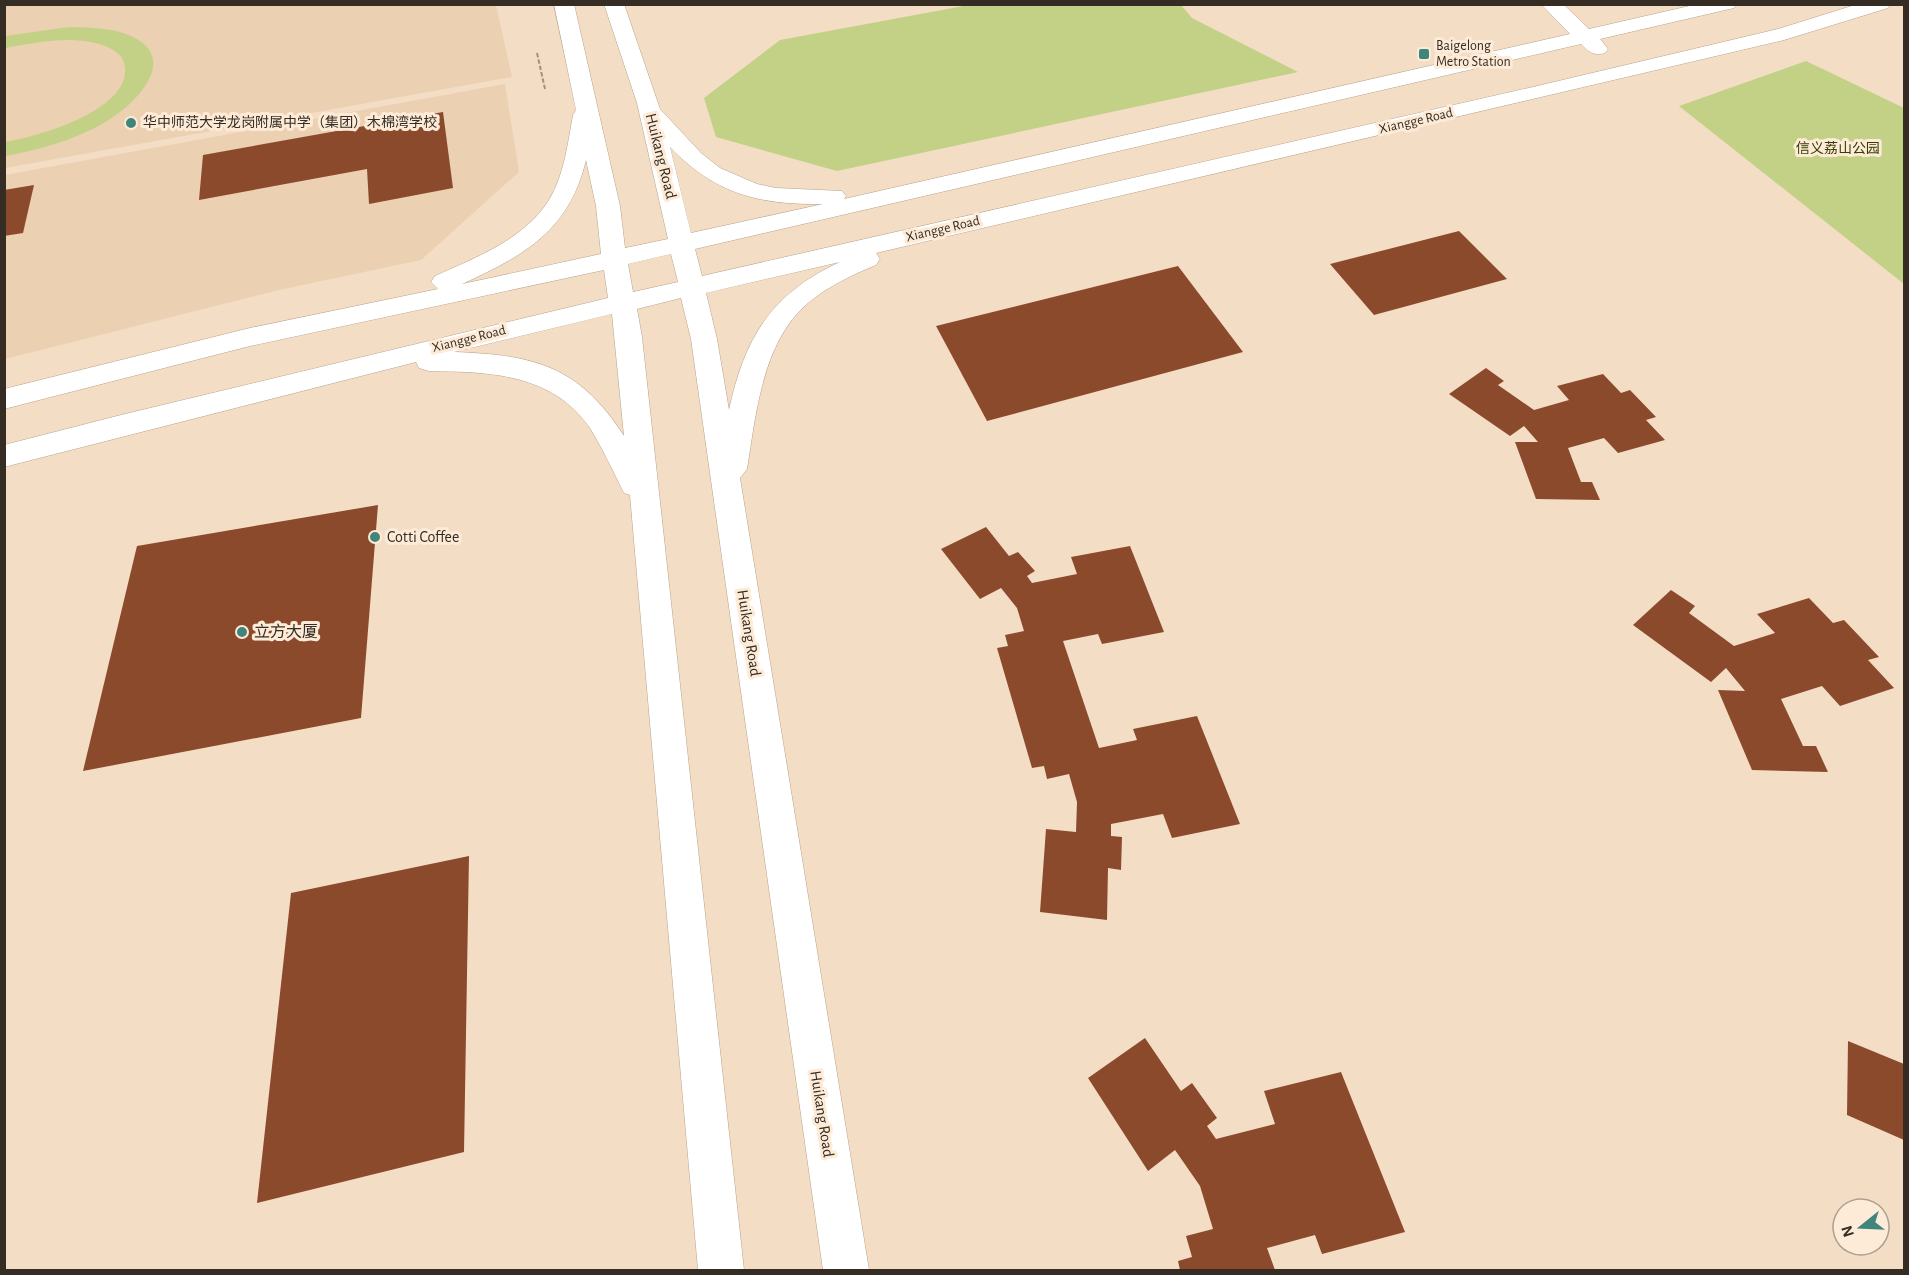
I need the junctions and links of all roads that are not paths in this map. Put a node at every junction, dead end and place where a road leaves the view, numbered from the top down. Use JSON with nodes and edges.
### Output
{"nodes":[{"id":1,"x":564,"y":4,"type":"edge"},
{"id":2,"x":614,"y":4,"type":"edge"},
{"id":3,"x":1551,"y":4,"type":"edge"},
{"id":4,"x":1727,"y":4,"type":"edge"},
{"id":5,"x":1881,"y":4,"type":"edge"},
{"id":6,"x":1586,"y":38,"type":"junction"},
{"id":7,"x":1624,"y":72,"type":"junction"},
{"id":8,"x":648,"y":103,"type":"junction"},
{"id":9,"x":585,"y":104,"type":"junction"},
{"id":10,"x":931,"y":187,"type":"junction"},
{"id":11,"x":933,"y":231,"type":"junction"},
{"id":12,"x":681,"y":243,"type":"junction"},
{"id":13,"x":614,"y":258,"type":"junction"},
{"id":14,"x":691,"y":288,"type":"junction"},
{"id":15,"x":622,"y":304,"type":"junction"},
{"id":16,"x":363,"y":313,"type":"junction"},
{"id":17,"x":368,"y":364,"type":"junction"},
{"id":18,"x":4,"y":399,"type":"edge"},
{"id":19,"x":4,"y":456,"type":"edge"},
{"id":20,"x":728,"y":495,"type":"junction"},
{"id":21,"x":646,"y":510,"type":"junction"},
{"id":22,"x":721,"y":1270,"type":"edge"},
{"id":23,"x":846,"y":1270,"type":"edge"}],
"edges":[{"from":1,"to":9,"type":"street"},
{"from":2,"to":8,"type":"street","name":"Huikang Road"},
{"from":3,"to":6,"type":"street"},
{"from":4,"to":6,"type":"street"},
{"from":5,"to":7,"type":"street","name":"Xiangge Road"},
{"from":6,"to":7,"type":"street"},
{"from":6,"to":10,"type":"street"},
{"from":7,"to":11,"type":"street","name":"Xiangge Road"},
{"from":8,"to":10,"type":"street"},
{"from":8,"to":12,"type":"street","name":"Huikang Road"},
{"from":9,"to":13,"type":"street"},
{"from":9,"to":16,"type":"street"},
{"from":10,"to":12,"type":"street"},
{"from":11,"to":14,"type":"street","name":"Xiangge Road"},
{"from":11,"to":20,"type":"street"},
{"from":12,"to":13,"type":"street"},
{"from":12,"to":14,"type":"street","name":"Huikang Road"},
{"from":13,"to":15,"type":"street"},
{"from":13,"to":16,"type":"street"},
{"from":14,"to":15,"type":"street","name":"Xiangge Road"},
{"from":14,"to":20,"type":"street","name":"Huikang Road"},
{"from":15,"to":17,"type":"street","name":"Xiangge Road"},
{"from":15,"to":21,"type":"street"},
{"from":16,"to":18,"type":"street"},
{"from":17,"to":19,"type":"street","name":"Xiangge Road"},
{"from":17,"to":21,"type":"street"},
{"from":20,"to":23,"type":"street","name":"Huikang Road"},
{"from":21,"to":22,"type":"street"}]}
